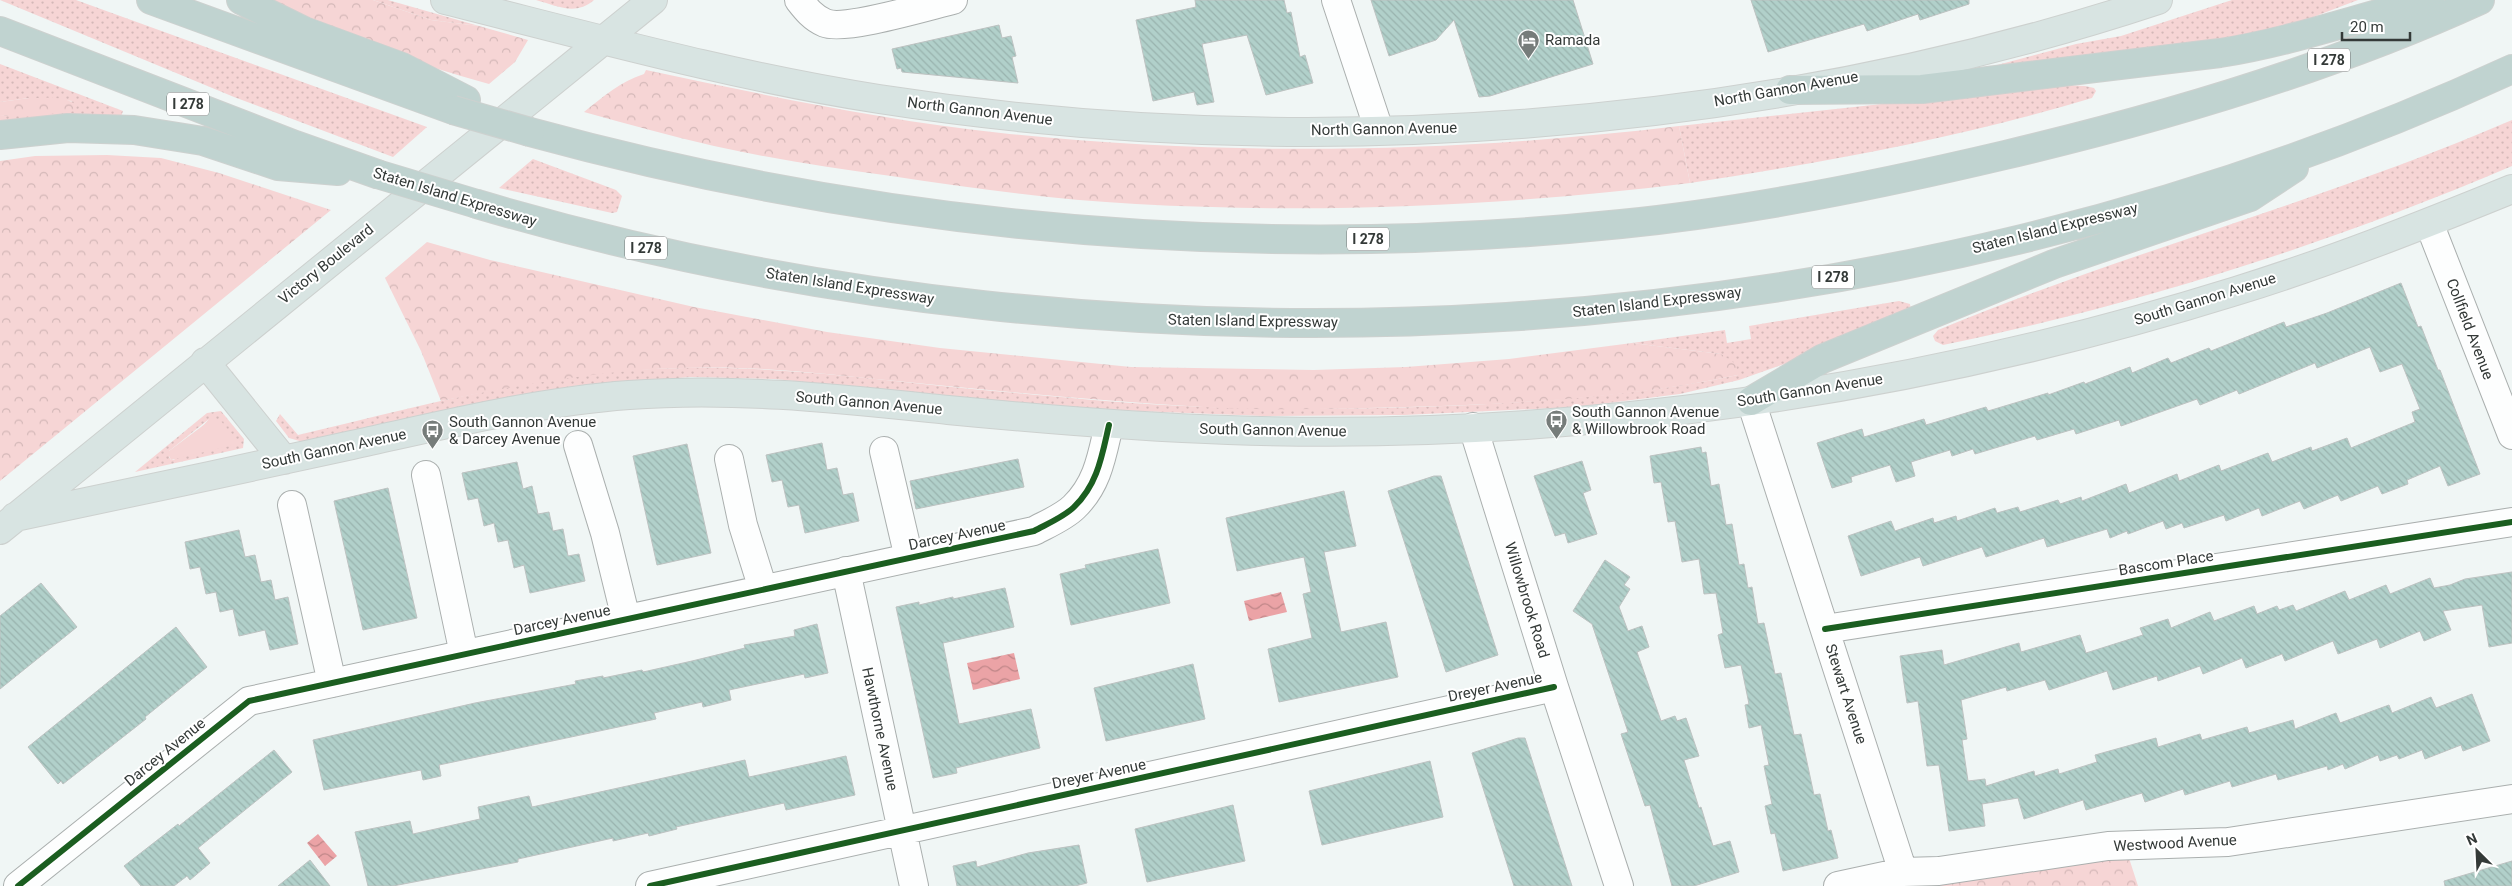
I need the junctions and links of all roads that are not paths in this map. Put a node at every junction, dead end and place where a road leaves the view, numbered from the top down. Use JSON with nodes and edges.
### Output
{"nodes":[{"id":1,"x":151,"y":0,"type":"edge"},
{"id":2,"x":241,"y":0,"type":"edge"},
{"id":3,"x":445,"y":0,"type":"edge"},
{"id":4,"x":653,"y":0,"type":"edge"},
{"id":5,"x":799,"y":0,"type":"edge"},
{"id":6,"x":953,"y":0,"type":"edge"},
{"id":7,"x":1336,"y":0,"type":"edge"},
{"id":8,"x":2158,"y":0,"type":"edge"},
{"id":9,"x":2430,"y":0,"type":"edge"},
{"id":10,"x":2480,"y":0,"type":"edge"},
{"id":11,"x":0,"y":31,"type":"edge"},
{"id":12,"x":604,"y":40,"type":"junction"},
{"id":13,"x":2512,"y":70,"type":"edge"},
{"id":14,"x":1790,"y":90,"type":"junction"},
{"id":15,"x":460,"y":105,"type":"junction"},
{"id":16,"x":1379,"y":130,"type":"junction"},
{"id":17,"x":0,"y":135,"type":"edge"},
{"id":18,"x":2326,"y":148,"type":"junction"},
{"id":19,"x":377,"y":174,"type":"junction"},
{"id":20,"x":2512,"y":189,"type":"edge"},
{"id":21,"x":2429,"y":223,"type":"junction"},
{"id":22,"x":205,"y":362,"type":"junction"},
{"id":23,"x":1750,"y":401,"type":"junction"},
{"id":24,"x":1108,"y":425,"type":"junction"},
{"id":25,"x":1473,"y":427,"type":"junction"},
{"id":26,"x":2512,"y":435,"type":"edge"},
{"id":27,"x":578,"y":446,"type":"dead end"},
{"id":28,"x":884,"y":451,"type":"dead end"},
{"id":29,"x":729,"y":459,"type":"dead end"},
{"id":30,"x":284,"y":460,"type":"junction"},
{"id":31,"x":426,"y":475,"type":"dead end"},
{"id":32,"x":292,"y":505,"type":"dead end"},
{"id":33,"x":2512,"y":522,"type":"edge"},
{"id":34,"x":8,"y":523,"type":"edge"},
{"id":35,"x":909,"y":558,"type":"junction"},
{"id":36,"x":846,"y":572,"type":"junction"},
{"id":37,"x":763,"y":589,"type":"junction"},
{"id":38,"x":626,"y":619,"type":"junction"},
{"id":39,"x":1825,"y":629,"type":"junction"},
{"id":40,"x":464,"y":654,"type":"junction"},
{"id":41,"x":332,"y":683,"type":"junction"},
{"id":42,"x":1554,"y":687,"type":"junction"},
{"id":43,"x":2512,"y":799,"type":"edge"},
{"id":44,"x":902,"y":831,"type":"junction"},
{"id":45,"x":1903,"y":872,"type":"junction"},
{"id":46,"x":18,"y":886,"type":"edge"},
{"id":47,"x":650,"y":886,"type":"edge"},
{"id":48,"x":914,"y":886,"type":"edge"},
{"id":49,"x":1619,"y":886,"type":"edge"},
{"id":50,"x":1838,"y":886,"type":"edge"}],
"edges":[{"from":1,"to":15,"type":"highway","number":"I 278"},
{"from":2,"to":15,"type":"highway"},
{"from":3,"to":12,"type":"main road","name":"North Gannon Avenue"},
{"from":4,"to":12,"type":"main road","name":"Victory Boulevard"},
{"from":5,"to":6,"type":"street"},
{"from":7,"to":16,"type":"street"},
{"from":8,"to":14,"type":"main road","name":"North Gannon Avenue"},
{"from":9,"to":14,"type":"highway"},
{"from":10,"to":15,"type":"highway","number":"I 278","bridge":true},
{"from":11,"to":19,"type":"highway","name":"Staten Island Expressway","number":"I 278"},
{"from":12,"to":16,"type":"main road","name":"North Gannon Avenue"},
{"from":12,"to":22,"type":"main road","name":"Victory Boulevard"},
{"from":13,"to":18,"type":"highway","name":"Staten Island Expressway","number":"I 278"},
{"from":14,"to":16,"type":"main road","name":"North Gannon Avenue"},
{"from":17,"to":19,"type":"highway"},
{"from":18,"to":19,"type":"highway","name":"Staten Island Expressway","number":"I 278","bridge":true},
{"from":18,"to":23,"type":"highway"},
{"from":20,"to":21,"type":"main road","name":"South Gannon Avenue"},
{"from":21,"to":23,"type":"main road","name":"South Gannon Avenue"},
{"from":21,"to":26,"type":"street","name":"Collfield Avenue"},
{"from":22,"to":30,"type":"main road"},
{"from":22,"to":34,"type":"main road","name":"Victory Boulevard"},
{"from":23,"to":25,"type":"main road","name":"South Gannon Avenue"},
{"from":23,"to":39,"type":"street","name":"Stewart Avenue"},
{"from":24,"to":25,"type":"main road","name":"South Gannon Avenue"},
{"from":24,"to":30,"type":"main road","name":"South Gannon Avenue"},
{"from":24,"to":35,"type":"street","name":"Darcey Avenue"},
{"from":25,"to":42,"type":"street","name":"Willowbrook Road"},
{"from":27,"to":38,"type":"street"},
{"from":28,"to":35,"type":"street"},
{"from":29,"to":37,"type":"street"},
{"from":30,"to":34,"type":"main road","name":"South Gannon Avenue"},
{"from":31,"to":40,"type":"street"},
{"from":32,"to":41,"type":"street"},
{"from":33,"to":39,"type":"street","name":"Bascom Place"},
{"from":35,"to":36,"type":"street","name":"Darcey Avenue"},
{"from":36,"to":37,"type":"street","name":"Darcey Avenue"},
{"from":36,"to":44,"type":"street","name":"Hawthorne Avenue"},
{"from":37,"to":38,"type":"street","name":"Darcey Avenue"},
{"from":38,"to":40,"type":"street","name":"Darcey Avenue"},
{"from":39,"to":45,"type":"street","name":"Stewart Avenue"},
{"from":40,"to":41,"type":"street","name":"Darcey Avenue"},
{"from":41,"to":46,"type":"street","name":"Darcey Avenue"},
{"from":42,"to":44,"type":"street","name":"Dreyer Avenue"},
{"from":42,"to":49,"type":"street","name":"Willowbrook Road"},
{"from":43,"to":45,"type":"street","name":"Westwood Avenue"},
{"from":44,"to":47,"type":"street","name":"Dreyer Avenue"},
{"from":44,"to":48,"type":"street","name":"Hawthorne Avenue"},
{"from":45,"to":50,"type":"street","name":"Westwood Avenue"}]}
